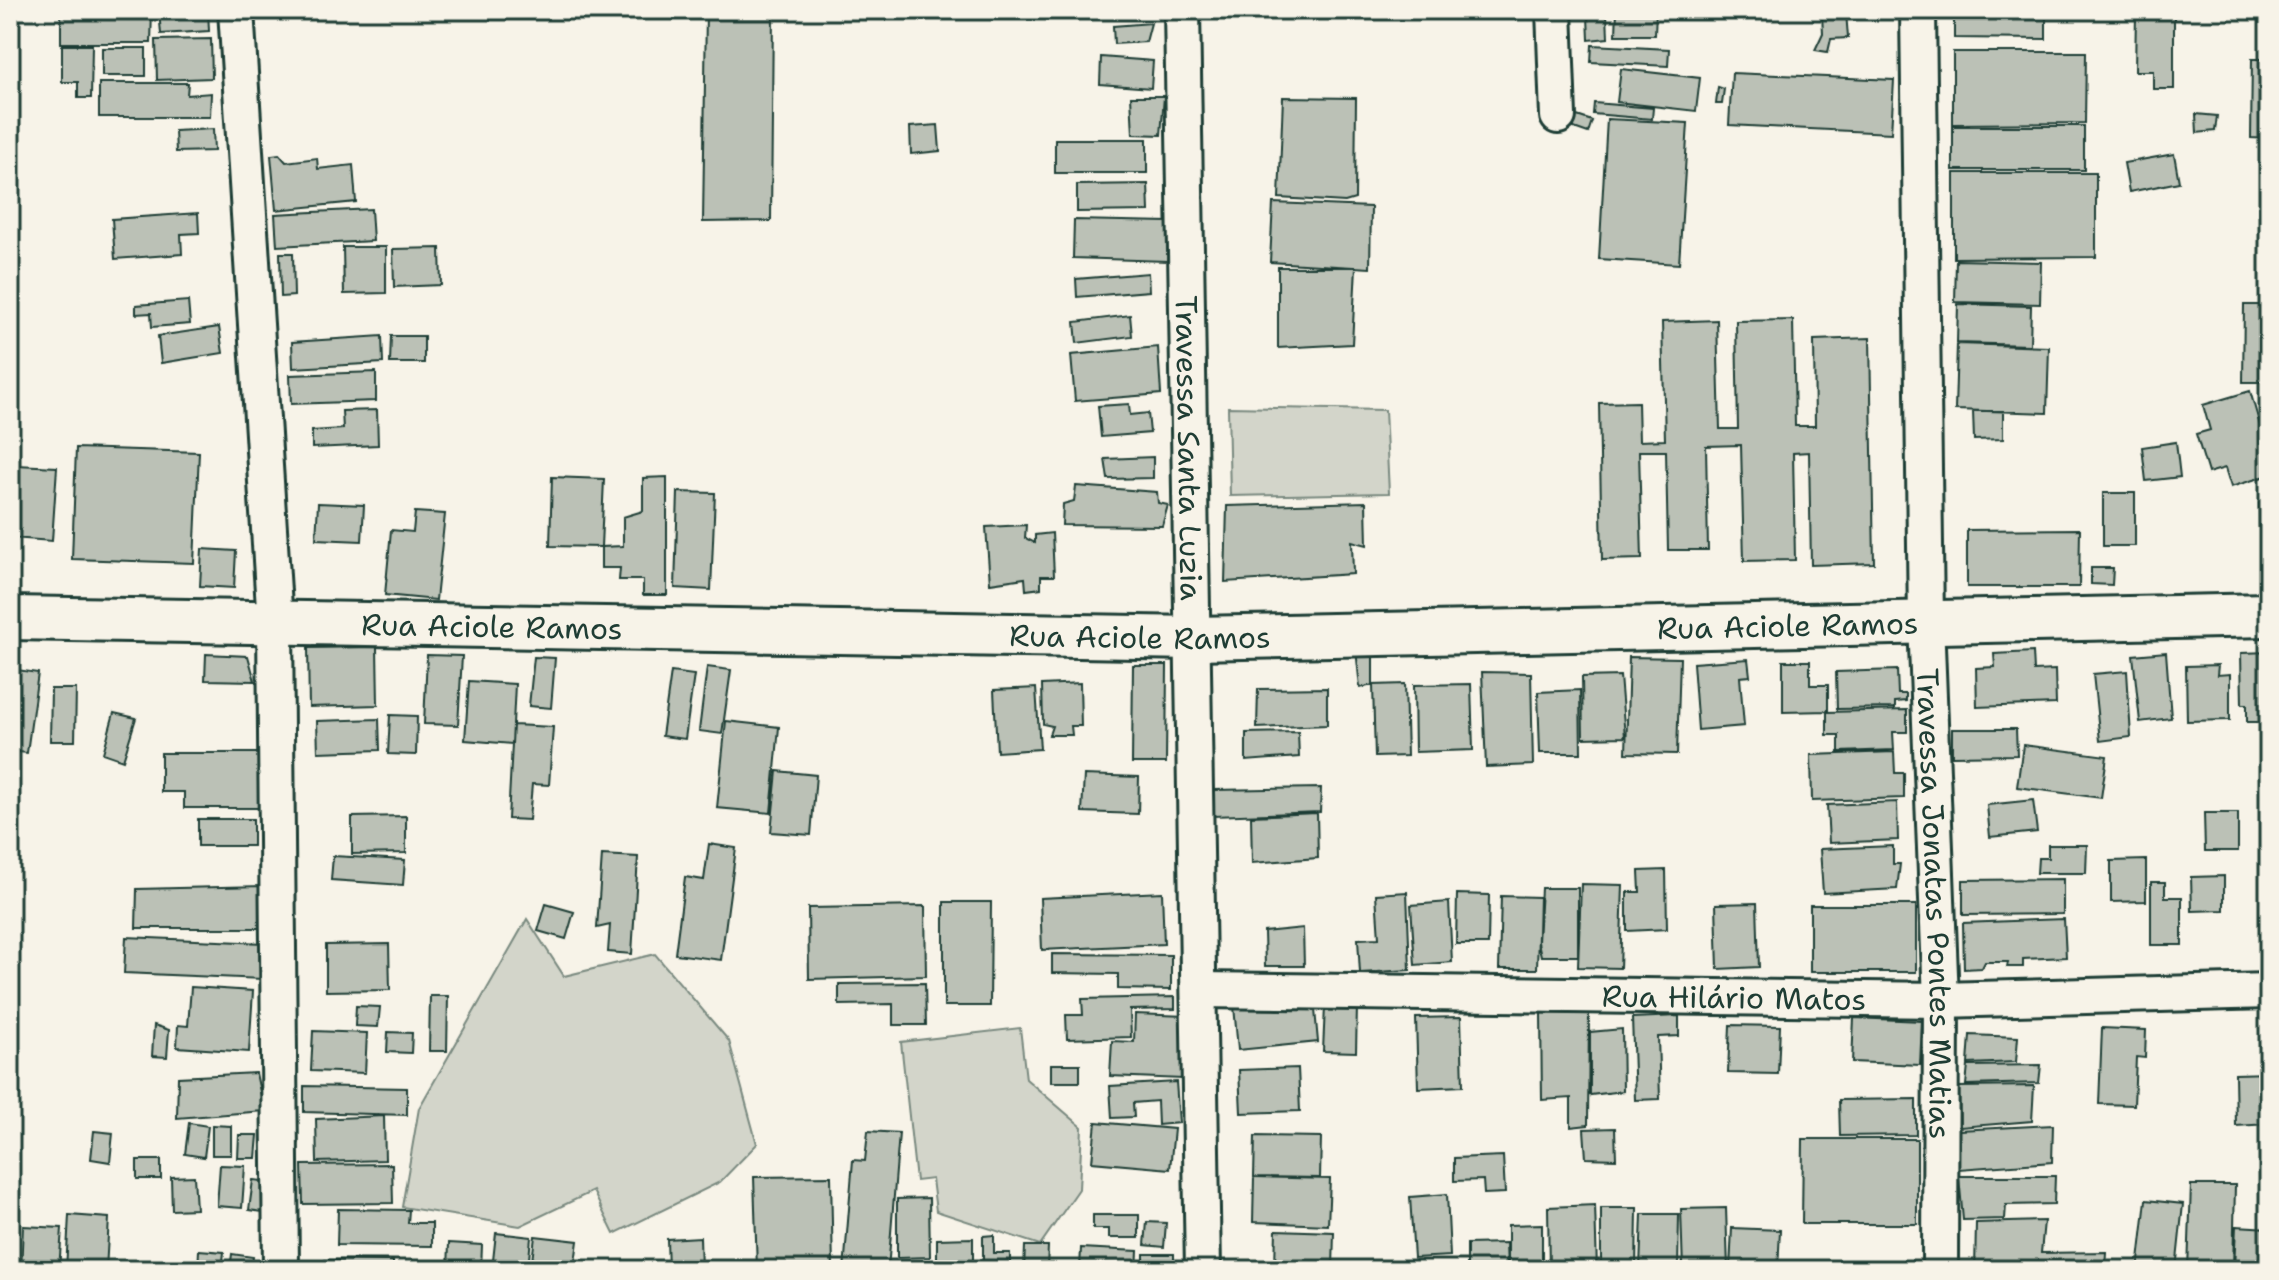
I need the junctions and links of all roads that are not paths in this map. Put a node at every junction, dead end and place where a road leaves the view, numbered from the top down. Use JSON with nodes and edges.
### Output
{"nodes":[{"id":1,"x":236,"y":10,"type":"edge"},
{"id":2,"x":1182,"y":10,"type":"edge"},
{"id":3,"x":1554,"y":10,"type":"edge"},
{"id":4,"x":1918,"y":10,"type":"edge"},
{"id":5,"x":1558,"y":116,"type":"dead end"},
{"id":6,"x":2269,"y":615,"type":"edge"},
{"id":7,"x":10,"y":618,"type":"edge"},
{"id":8,"x":1926,"y":621,"type":"junction"},
{"id":9,"x":275,"y":623,"type":"junction"},
{"id":10,"x":1195,"y":638,"type":"junction"},
{"id":11,"x":1200,"y":990,"type":"junction"},
{"id":12,"x":2269,"y":991,"type":"edge"},
{"id":13,"x":1941,"y":1000,"type":"junction"},
{"id":14,"x":281,"y":1270,"type":"edge"},
{"id":15,"x":1203,"y":1270,"type":"edge"},
{"id":16,"x":1940,"y":1270,"type":"edge"}],
"edges":[{"from":1,"to":9,"type":"street"},
{"from":2,"to":10,"type":"street","name":"Travessa Santa Luzia"},
{"from":3,"to":5,"type":"street"},
{"from":4,"to":8,"type":"street","name":"Travessa Jonatas Pontes Matias"},
{"from":6,"to":8,"type":"street","name":"Rua Aciole Ramos"},
{"from":7,"to":9,"type":"street","name":"Rua Aciole Ramos"},
{"from":8,"to":10,"type":"street","name":"Rua Aciole Ramos"},
{"from":8,"to":13,"type":"street","name":"Travessa Jonatas Pontes Matias"},
{"from":9,"to":10,"type":"street","name":"Rua Aciole Ramos"},
{"from":9,"to":14,"type":"street"},
{"from":10,"to":11,"type":"street","name":"Travessa Santa Luzia"},
{"from":11,"to":13,"type":"street","name":"Rua Hilário Matos"},
{"from":11,"to":15,"type":"street","name":"Travessa Santa Luzia"},
{"from":12,"to":13,"type":"street","name":"Rua Hilário Matos"},
{"from":13,"to":16,"type":"street","name":"Travessa Jonatas Pontes Matias"}]}
